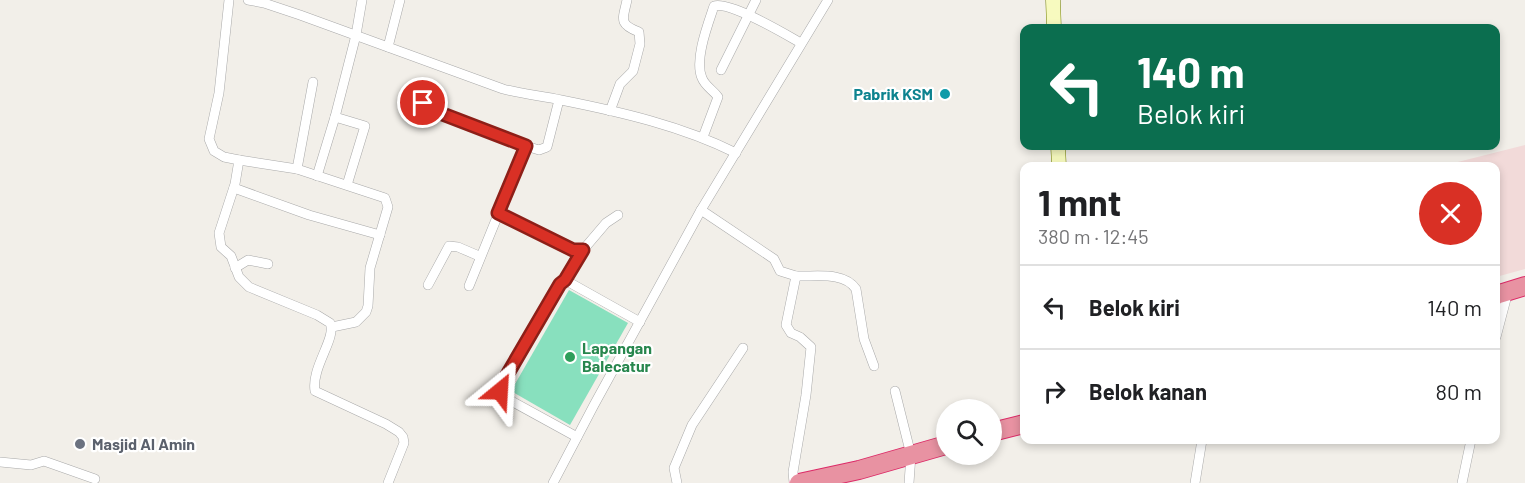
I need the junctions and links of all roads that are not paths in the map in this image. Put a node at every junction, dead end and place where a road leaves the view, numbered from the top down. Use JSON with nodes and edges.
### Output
{"nodes":[{"id":1,"x":229,"y":0,"type":"edge"},
{"id":2,"x":248,"y":0,"type":"edge"},
{"id":3,"x":362,"y":0,"type":"edge"},
{"id":4,"x":400,"y":0,"type":"edge"},
{"id":5,"x":627,"y":0,"type":"edge"},
{"id":6,"x":756,"y":0,"type":"edge"},
{"id":7,"x":828,"y":0,"type":"edge"},
{"id":8,"x":1053,"y":0,"type":"edge"},
{"id":9,"x":747,"y":15,"type":"junction"},
{"id":10,"x":1054,"y":24,"type":"edge"},
{"id":11,"x":356,"y":35,"type":"junction"},
{"id":12,"x":801,"y":43,"type":"junction"},
{"id":13,"x":388,"y":47,"type":"junction"},
{"id":14,"x":721,"y":70,"type":"dead end"},
{"id":15,"x":313,"y":82,"type":"dead end"},
{"id":16,"x":559,"y":100,"type":"junction"},
{"id":17,"x":423,"y":103,"type":"dead end"},
{"id":18,"x":610,"y":111,"type":"junction"},
{"id":19,"x":334,"y":117,"type":"junction"},
{"id":20,"x":703,"y":137,"type":"junction"},
{"id":21,"x":526,"y":146,"type":"junction"},
{"id":22,"x":736,"y":153,"type":"junction"},
{"id":23,"x":239,"y":160,"type":"junction"},
{"id":24,"x":297,"y":169,"type":"junction"},
{"id":25,"x":317,"y":176,"type":"junction"},
{"id":26,"x":347,"y":185,"type":"junction"},
{"id":27,"x":234,"y":188,"type":"junction"},
{"id":28,"x":701,"y":210,"type":"junction"},
{"id":29,"x":498,"y":213,"type":"junction"},
{"id":30,"x":618,"y":215,"type":"dead end"},
{"id":31,"x":380,"y":235,"type":"junction"},
{"id":32,"x":583,"y":250,"type":"junction"},
{"id":33,"x":479,"y":256,"type":"junction"},
{"id":34,"x":268,"y":264,"type":"dead end"},
{"id":35,"x":235,"y":268,"type":"junction"},
{"id":36,"x":796,"y":276,"type":"junction"},
{"id":37,"x":565,"y":280,"type":"junction"},
{"id":38,"x":428,"y":285,"type":"dead end"},
{"id":39,"x":469,"y":286,"type":"dead end"},
{"id":40,"x":1525,"y":286,"type":"edge"},
{"id":41,"x":1500,"y":293,"type":"edge"},
{"id":42,"x":640,"y":322,"type":"junction"},
{"id":43,"x":1500,"y":322,"type":"edge"},
{"id":44,"x":332,"y":327,"type":"junction"},
{"id":45,"x":743,"y":348,"type":"dead end"},
{"id":46,"x":874,"y":366,"type":"dead end"},
{"id":47,"x":895,"y":391,"type":"dead end"},
{"id":48,"x":1020,"y":425,"type":"edge"},
{"id":49,"x":1002,"y":430,"type":"edge"},
{"id":50,"x":577,"y":437,"type":"junction"},
{"id":51,"x":1201,"y":444,"type":"edge"},
{"id":52,"x":1470,"y":444,"type":"edge"},
{"id":53,"x":936,"y":448,"type":"edge"},
{"id":54,"x":911,"y":455,"type":"junction"},
{"id":55,"x":0,"y":462,"type":"edge"},
{"id":56,"x":95,"y":479,"type":"dead end"},
{"id":57,"x":827,"y":480,"type":"edge"},
{"id":58,"x":388,"y":483,"type":"edge"},
{"id":59,"x":553,"y":483,"type":"edge"},
{"id":60,"x":677,"y":483,"type":"edge"},
{"id":61,"x":794,"y":483,"type":"edge"},
{"id":62,"x":799,"y":483,"type":"edge"},
{"id":63,"x":909,"y":483,"type":"edge"},
{"id":64,"x":1195,"y":483,"type":"edge"},
{"id":65,"x":1462,"y":483,"type":"edge"}],
"edges":[{"from":1,"to":23,"type":"street"},
{"from":2,"to":11,"type":"street"},
{"from":3,"to":11,"type":"street"},
{"from":4,"to":13,"type":"street"},
{"from":5,"to":18,"type":"street"},
{"from":6,"to":9,"type":"street"},
{"from":7,"to":12,"type":"street"},
{"from":8,"to":10,"type":"street"},
{"from":9,"to":12,"type":"street"},
{"from":9,"to":14,"type":"street"},
{"from":9,"to":20,"type":"street"},
{"from":11,"to":13,"type":"street"},
{"from":11,"to":19,"type":"street"},
{"from":12,"to":22,"type":"street"},
{"from":13,"to":16,"type":"street"},
{"from":15,"to":24,"type":"street"},
{"from":16,"to":18,"type":"street"},
{"from":16,"to":21,"type":"street"},
{"from":17,"to":21,"type":"street"},
{"from":18,"to":20,"type":"street"},
{"from":19,"to":25,"type":"street"},
{"from":19,"to":26,"type":"street"},
{"from":20,"to":22,"type":"street"},
{"from":21,"to":29,"type":"street"},
{"from":22,"to":28,"type":"street"},
{"from":23,"to":24,"type":"street"},
{"from":23,"to":27,"type":"street"},
{"from":24,"to":25,"type":"street"},
{"from":25,"to":26,"type":"street"},
{"from":26,"to":31,"type":"street"},
{"from":27,"to":31,"type":"street"},
{"from":27,"to":35,"type":"street"},
{"from":28,"to":36,"type":"street"},
{"from":28,"to":42,"type":"street"},
{"from":29,"to":32,"type":"street"},
{"from":29,"to":33,"type":"street"},
{"from":30,"to":32,"type":"street"},
{"from":31,"to":44,"type":"street"},
{"from":32,"to":37,"type":"street"},
{"from":33,"to":38,"type":"street"},
{"from":33,"to":39,"type":"street"},
{"from":34,"to":35,"type":"street"},
{"from":35,"to":44,"type":"street"},
{"from":36,"to":46,"type":"street"},
{"from":36,"to":61,"type":"street"},
{"from":37,"to":42,"type":"street"},
{"from":37,"to":50,"type":"street"},
{"from":40,"to":41,"type":"highway"},
{"from":41,"to":43,"type":"street"},
{"from":42,"to":50,"type":"street"},
{"from":44,"to":58,"type":"street"},
{"from":45,"to":60,"type":"street"},
{"from":47,"to":54,"type":"street"},
{"from":48,"to":49,"type":"highway"},
{"from":50,"to":59,"type":"street"},
{"from":51,"to":64,"type":"street"},
{"from":52,"to":65,"type":"street"},
{"from":53,"to":54,"type":"highway"},
{"from":54,"to":57,"type":"highway"},
{"from":54,"to":63,"type":"street"},
{"from":55,"to":56,"type":"street"},
{"from":57,"to":62,"type":"highway"}]}
